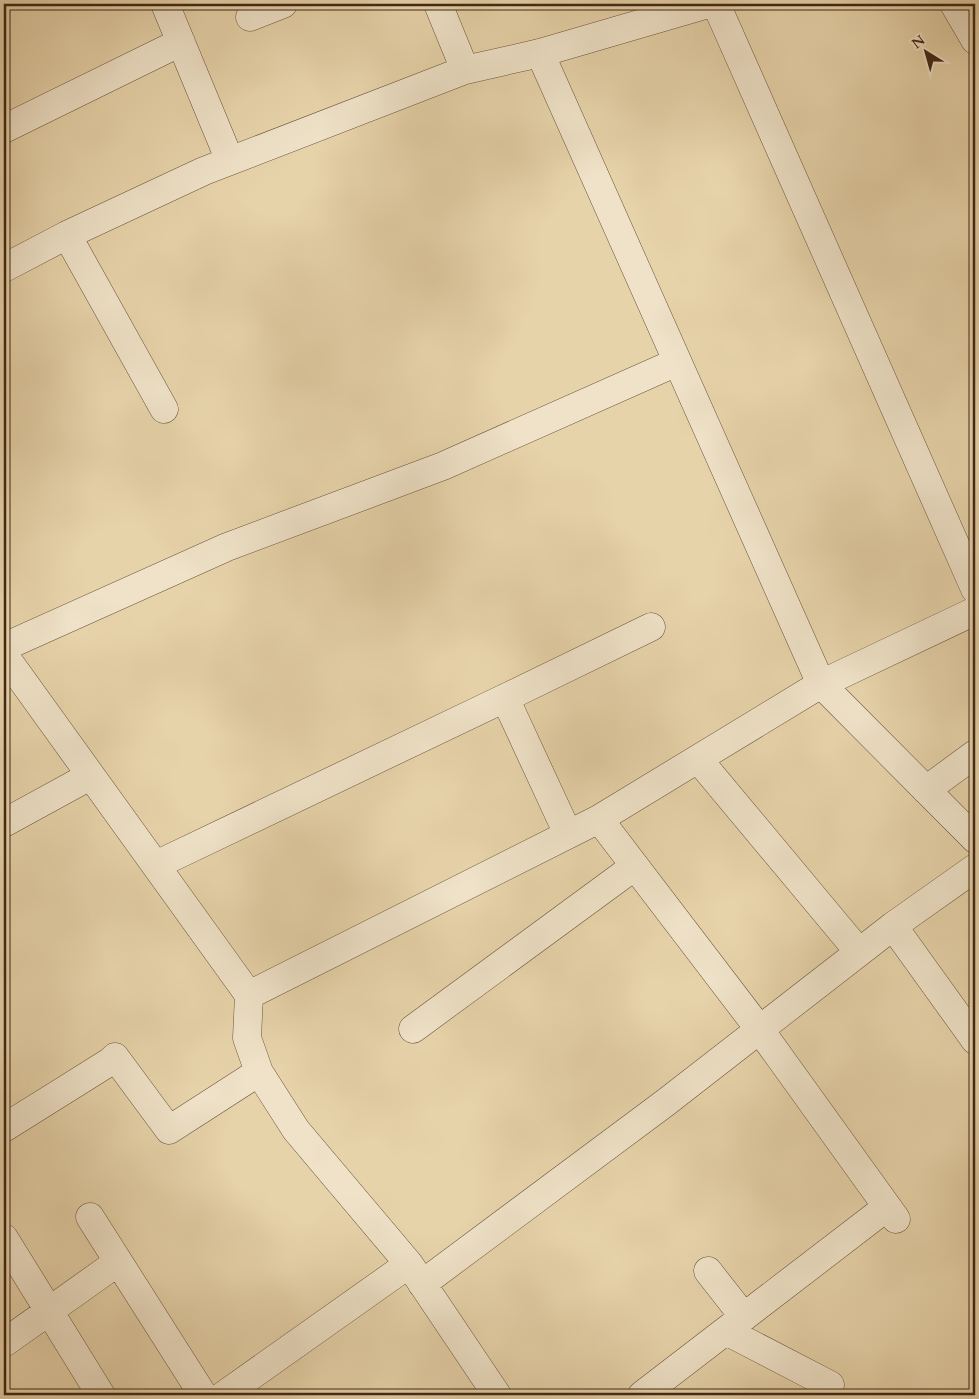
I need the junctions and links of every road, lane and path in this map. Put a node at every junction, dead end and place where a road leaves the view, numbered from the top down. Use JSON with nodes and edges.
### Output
{"nodes":[{"id":1,"x":165,"y":4,"type":"edge"},
{"id":2,"x":280,"y":4,"type":"edge"},
{"id":3,"x":438,"y":4,"type":"edge"},
{"id":4,"x":708,"y":4,"type":"edge"},
{"id":5,"x":716,"y":4,"type":"edge"},
{"id":6,"x":954,"y":4,"type":"edge"},
{"id":7,"x":250,"y":17,"type":"dead end"},
{"id":8,"x":975,"y":40,"type":"edge"},
{"id":9,"x":181,"y":42,"type":"junction"},
{"id":10,"x":540,"y":53,"type":"junction"},
{"id":11,"x":465,"y":70,"type":"junction"},
{"id":12,"x":4,"y":129,"type":"edge"},
{"id":13,"x":230,"y":161,"type":"junction"},
{"id":14,"x":67,"y":235,"type":"junction"},
{"id":15,"x":6,"y":261,"type":"edge"},
{"id":16,"x":677,"y":362,"type":"junction"},
{"id":17,"x":164,"y":409,"type":"dead end"},
{"id":18,"x":975,"y":589,"type":"edge"},
{"id":19,"x":975,"y":611,"type":"edge"},
{"id":20,"x":651,"y":627,"type":"dead end"},
{"id":21,"x":4,"y":646,"type":"edge"},
{"id":22,"x":4,"y":655,"type":"edge"},
{"id":23,"x":821,"y":684,"type":"junction"},
{"id":24,"x":505,"y":698,"type":"junction"},
{"id":25,"x":975,"y":754,"type":"edge"},
{"id":26,"x":698,"y":759,"type":"junction"},
{"id":27,"x":90,"y":776,"type":"junction"},
{"id":28,"x":926,"y":790,"type":"junction"},
{"id":29,"x":599,"y":819,"type":"junction"},
{"id":30,"x":4,"y":823,"type":"edge"},
{"id":31,"x":568,"y":834,"type":"junction"},
{"id":32,"x":975,"y":839,"type":"edge"},
{"id":33,"x":156,"y":865,"type":"junction"},
{"id":34,"x":634,"y":866,"type":"junction"},
{"id":35,"x":975,"y":868,"type":"edge"},
{"id":36,"x":892,"y":926,"type":"junction"},
{"id":37,"x":859,"y":952,"type":"junction"},
{"id":38,"x":249,"y":996,"type":"junction"},
{"id":39,"x":413,"y":1029,"type":"dead end"},
{"id":40,"x":760,"y":1030,"type":"junction"},
{"id":41,"x":975,"y":1040,"type":"edge"},
{"id":42,"x":259,"y":1072,"type":"junction"},
{"id":43,"x":4,"y":1128,"type":"edge"},
{"id":44,"x":90,"y":1217,"type":"dead end"},
{"id":45,"x":4,"y":1238,"type":"edge"},
{"id":46,"x":118,"y":1262,"type":"junction"},
{"id":47,"x":708,"y":1271,"type":"dead end"},
{"id":48,"x":416,"y":1274,"type":"junction"},
{"id":49,"x":48,"y":1310,"type":"junction"},
{"id":50,"x":735,"y":1324,"type":"junction"},
{"id":51,"x":4,"y":1343,"type":"edge"},
{"id":52,"x":830,"y":1385,"type":"dead end"},
{"id":53,"x":101,"y":1395,"type":"edge"},
{"id":54,"x":202,"y":1395,"type":"edge"},
{"id":55,"x":224,"y":1395,"type":"edge"},
{"id":56,"x":497,"y":1395,"type":"edge"},
{"id":57,"x":642,"y":1395,"type":"edge"}],
"edges":[{"from":1,"to":9,"type":"street"},
{"from":2,"to":7,"type":"street"},
{"from":3,"to":11,"type":"street"},
{"from":4,"to":10,"type":"street"},
{"from":5,"to":18,"type":"street"},
{"from":6,"to":8,"type":"street"},
{"from":9,"to":12,"type":"street"},
{"from":9,"to":13,"type":"street"},
{"from":10,"to":11,"type":"street"},
{"from":10,"to":16,"type":"street"},
{"from":11,"to":13,"type":"street"},
{"from":13,"to":14,"type":"street"},
{"from":14,"to":15,"type":"street"},
{"from":14,"to":17,"type":"street"},
{"from":16,"to":21,"type":"street"},
{"from":16,"to":23,"type":"street"},
{"from":19,"to":23,"type":"street"},
{"from":20,"to":24,"type":"street"},
{"from":22,"to":27,"type":"street"},
{"from":23,"to":26,"type":"street"},
{"from":23,"to":28,"type":"street"},
{"from":24,"to":31,"type":"street"},
{"from":24,"to":33,"type":"street"},
{"from":25,"to":28,"type":"street"},
{"from":26,"to":29,"type":"street"},
{"from":26,"to":37,"type":"street"},
{"from":27,"to":30,"type":"street"},
{"from":27,"to":33,"type":"street"},
{"from":28,"to":32,"type":"street"},
{"from":29,"to":31,"type":"street"},
{"from":29,"to":34,"type":"street"},
{"from":31,"to":38,"type":"street"},
{"from":33,"to":38,"type":"street"},
{"from":34,"to":39,"type":"street"},
{"from":34,"to":40,"type":"street"},
{"from":35,"to":36,"type":"street"},
{"from":36,"to":37,"type":"street"},
{"from":36,"to":41,"type":"street"},
{"from":37,"to":40,"type":"street"},
{"from":38,"to":42,"type":"street"},
{"from":40,"to":48,"type":"street"},
{"from":40,"to":50,"type":"street"},
{"from":42,"to":43,"type":"street"},
{"from":42,"to":48,"type":"street"},
{"from":44,"to":46,"type":"street"},
{"from":45,"to":49,"type":"street"},
{"from":46,"to":49,"type":"street"},
{"from":46,"to":54,"type":"street"},
{"from":47,"to":50,"type":"street"},
{"from":48,"to":55,"type":"street"},
{"from":48,"to":56,"type":"street"},
{"from":49,"to":51,"type":"street"},
{"from":49,"to":53,"type":"street"},
{"from":50,"to":52,"type":"street"},
{"from":50,"to":57,"type":"street"}]}
